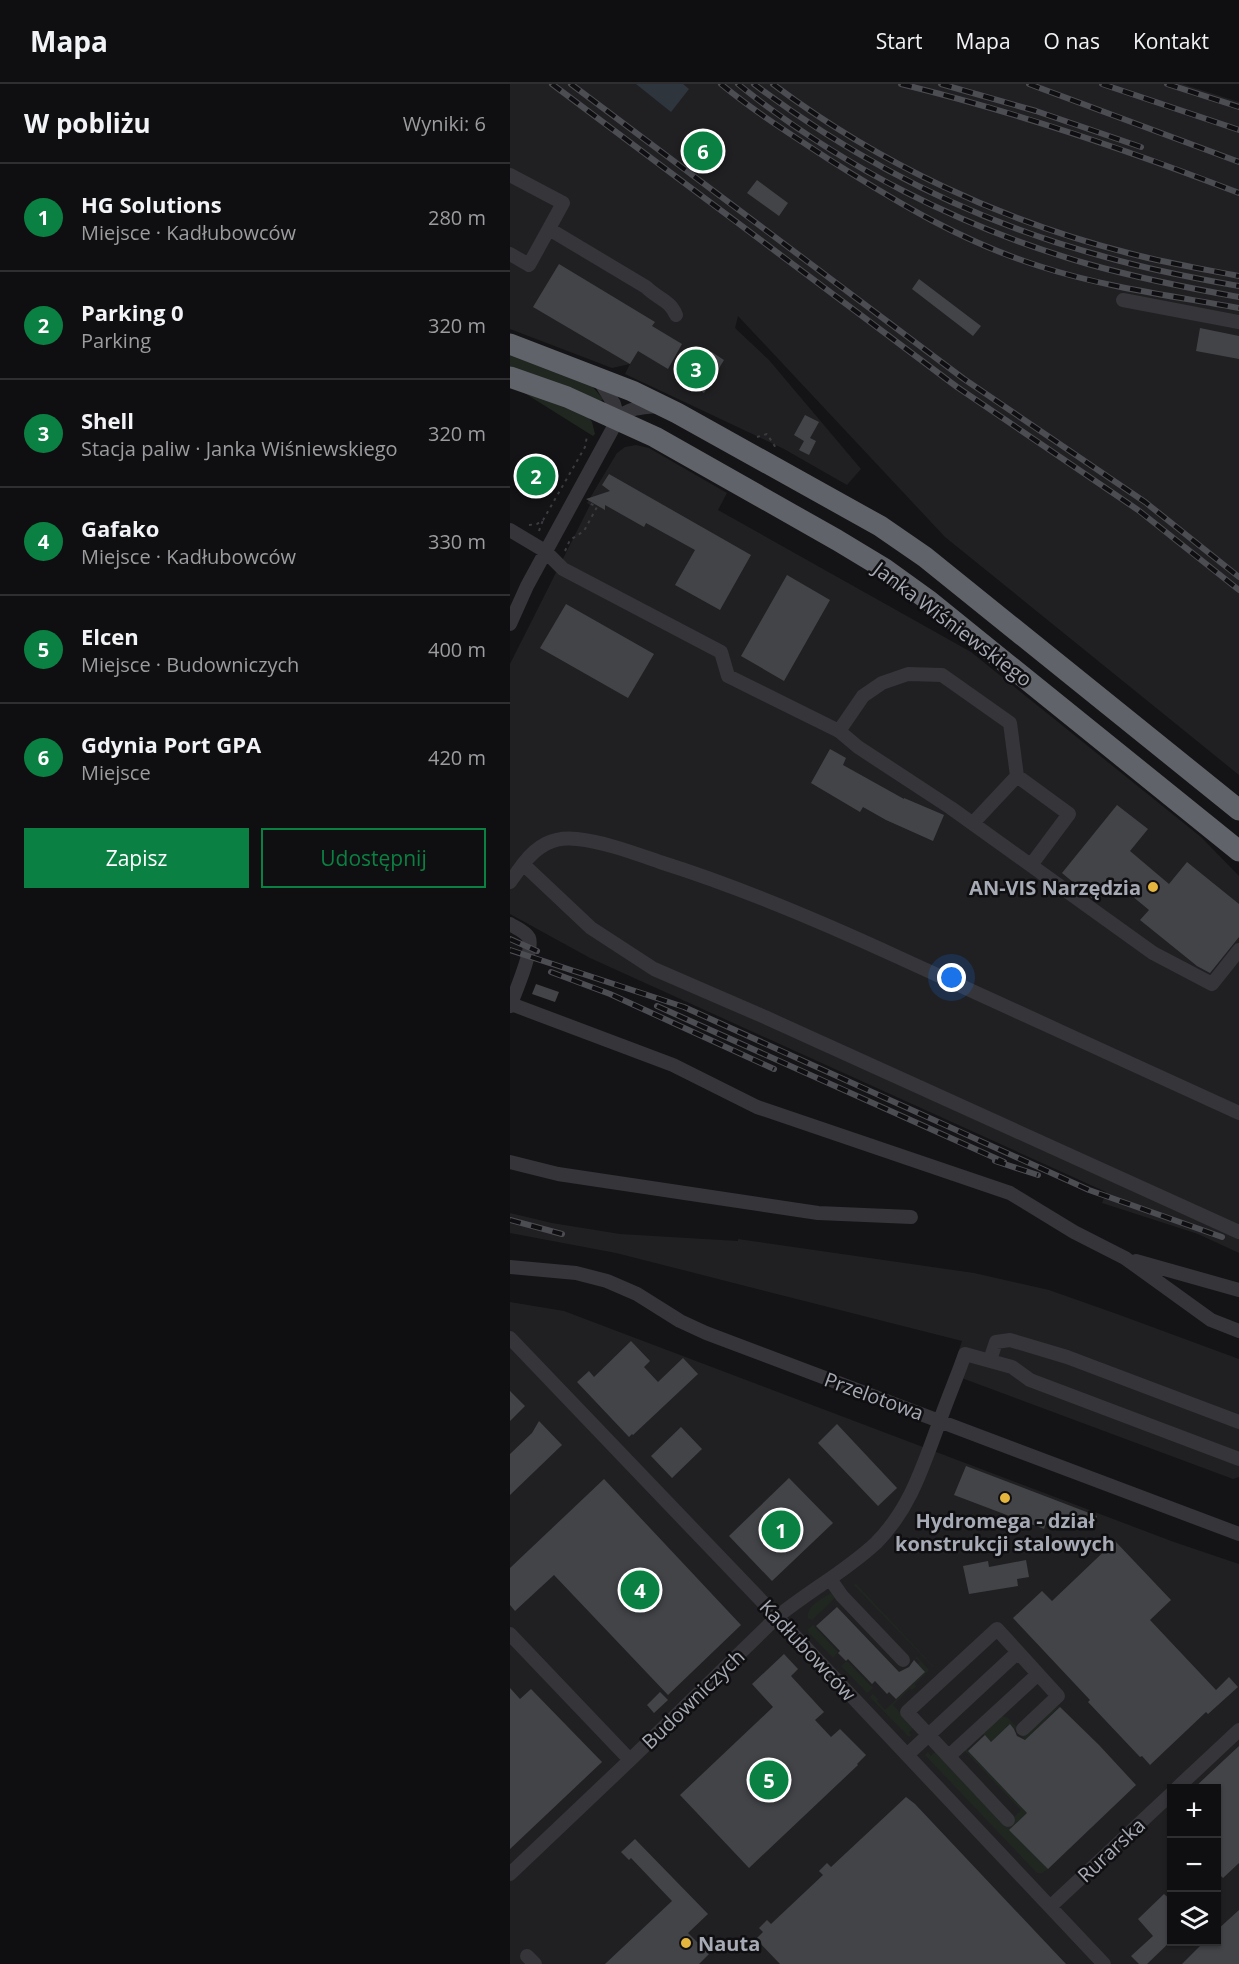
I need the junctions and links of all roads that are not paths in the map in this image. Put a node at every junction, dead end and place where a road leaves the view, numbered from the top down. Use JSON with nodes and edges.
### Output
{"nodes":[{"id":1,"x":510,"y":175,"type":"edge"},
{"id":2,"x":549,"y":229,"type":"junction"},
{"id":3,"x":510,"y":254,"type":"edge"},
{"id":4,"x":1123,"y":300,"type":"dead end"},
{"id":5,"x":676,"y":315,"type":"dead end"},
{"id":6,"x":1239,"y":322,"type":"edge"},
{"id":7,"x":510,"y":344,"type":"edge"},
{"id":8,"x":510,"y":377,"type":"edge"},
{"id":9,"x":598,"y":378,"type":"junction"},
{"id":10,"x":662,"y":406,"type":"junction"},
{"id":11,"x":618,"y":419,"type":"junction"},
{"id":12,"x":516,"y":527,"type":"edge"},
{"id":13,"x":545,"y":551,"type":"junction"},
{"id":14,"x":510,"y":624,"type":"edge"},
{"id":15,"x":839,"y":731,"type":"junction"},
{"id":16,"x":1017,"y":776,"type":"junction"},
{"id":17,"x":1239,"y":810,"type":"edge"},
{"id":18,"x":972,"y":823,"type":"junction"},
{"id":19,"x":1239,"y":851,"type":"edge"},
{"id":20,"x":523,"y":864,"type":"junction"},
{"id":21,"x":1031,"y":866,"type":"junction"},
{"id":22,"x":510,"y":882,"type":"edge"},
{"id":23,"x":510,"y":924,"type":"edge"},
{"id":24,"x":1239,"y":950,"type":"edge"},
{"id":25,"x":510,"y":1005,"type":"edge"},
{"id":26,"x":1239,"y":1113,"type":"edge"},
{"id":27,"x":510,"y":1162,"type":"edge"},
{"id":28,"x":911,"y":1217,"type":"dead end"},
{"id":29,"x":1239,"y":1232,"type":"edge"},
{"id":30,"x":1125,"y":1258,"type":"junction"},
{"id":31,"x":510,"y":1267,"type":"edge"},
{"id":32,"x":1239,"y":1290,"type":"edge"},
{"id":33,"x":1239,"y":1331,"type":"edge"},
{"id":34,"x":510,"y":1338,"type":"edge"},
{"id":35,"x":990,"y":1360,"type":"junction"},
{"id":36,"x":940,"y":1421,"type":"junction"},
{"id":37,"x":1239,"y":1422,"type":"edge"},
{"id":38,"x":1239,"y":1459,"type":"edge"},
{"id":39,"x":1239,"y":1534,"type":"edge"},
{"id":40,"x":830,"y":1579,"type":"junction"},
{"id":41,"x":777,"y":1617,"type":"junction"},
{"id":42,"x":510,"y":1634,"type":"edge"},
{"id":43,"x":1018,"y":1652,"type":"junction"},
{"id":44,"x":903,"y":1660,"type":"dead end"},
{"id":45,"x":1038,"y":1674,"type":"junction"},
{"id":46,"x":1023,"y":1729,"type":"dead end"},
{"id":47,"x":1239,"y":1730,"type":"edge"},
{"id":48,"x":928,"y":1735,"type":"junction"},
{"id":49,"x":907,"y":1755,"type":"junction"},
{"id":50,"x":949,"y":1756,"type":"junction"},
{"id":51,"x":630,"y":1760,"type":"junction"},
{"id":52,"x":1181,"y":1784,"type":"edge"},
{"id":53,"x":1167,"y":1798,"type":"edge"},
{"id":54,"x":1008,"y":1820,"type":"dead end"},
{"id":55,"x":510,"y":1874,"type":"edge"},
{"id":56,"x":1051,"y":1906,"type":"junction"},
{"id":57,"x":1104,"y":1964,"type":"edge"}],
"edges":[{"from":1,"to":2,"type":"street"},
{"from":2,"to":3,"type":"street"},
{"from":2,"to":5,"type":"street"},
{"from":4,"to":6,"type":"street"},
{"from":7,"to":9,"type":"highway","name":"Janka Wiśniewskiego"},
{"from":8,"to":11,"type":"highway","name":"Janka Wiśniewskiego"},
{"from":9,"to":10,"type":"highway","name":"Janka Wiśniewskiego"},
{"from":9,"to":11,"type":"street"},
{"from":10,"to":11,"type":"street"},
{"from":10,"to":17,"type":"highway","name":"Janka Wiśniewskiego"},
{"from":11,"to":13,"type":"street"},
{"from":11,"to":19,"type":"highway","name":"Janka Wiśniewskiego"},
{"from":12,"to":13,"type":"street"},
{"from":13,"to":14,"type":"street"},
{"from":13,"to":15,"type":"street"},
{"from":15,"to":16,"type":"street"},
{"from":15,"to":18,"type":"street"},
{"from":16,"to":18,"type":"street"},
{"from":16,"to":21,"type":"street"},
{"from":18,"to":21,"type":"street"},
{"from":20,"to":22,"type":"street"},
{"from":20,"to":26,"type":"street"},
{"from":20,"to":29,"type":"street"},
{"from":21,"to":24,"type":"street"},
{"from":23,"to":25,"type":"street"},
{"from":25,"to":30,"type":"street"},
{"from":27,"to":28,"type":"street"},
{"from":30,"to":32,"type":"street"},
{"from":30,"to":33,"type":"street"},
{"from":31,"to":36,"type":"street","name":"Przelotowa"},
{"from":34,"to":41,"type":"street","name":"Kadłubowców"},
{"from":35,"to":36,"type":"street","name":"Budowniczych"},
{"from":35,"to":37,"type":"street"},
{"from":35,"to":38,"type":"street"},
{"from":36,"to":39,"type":"street","name":"Przelotowa"},
{"from":36,"to":40,"type":"street","name":"Budowniczych"},
{"from":40,"to":41,"type":"street","name":"Budowniczych"},
{"from":40,"to":44,"type":"street"},
{"from":41,"to":49,"type":"street","name":"Kadłubowców"},
{"from":41,"to":51,"type":"street","name":"Budowniczych"},
{"from":42,"to":51,"type":"street","name":"Budowniczych"},
{"from":43,"to":45,"type":"street"},
{"from":43,"to":48,"type":"street"},
{"from":43,"to":48,"type":"street"},
{"from":45,"to":46,"type":"street"},
{"from":45,"to":50,"type":"street"},
{"from":47,"to":52,"type":"street"},
{"from":48,"to":49,"type":"street"},
{"from":48,"to":50,"type":"street"},
{"from":49,"to":56,"type":"street","name":"Kadłubowców"},
{"from":50,"to":54,"type":"street"},
{"from":51,"to":55,"type":"street"},
{"from":53,"to":56,"type":"street","name":"Rurarska"},
{"from":56,"to":57,"type":"street","name":"Kadłubowców"}]}
